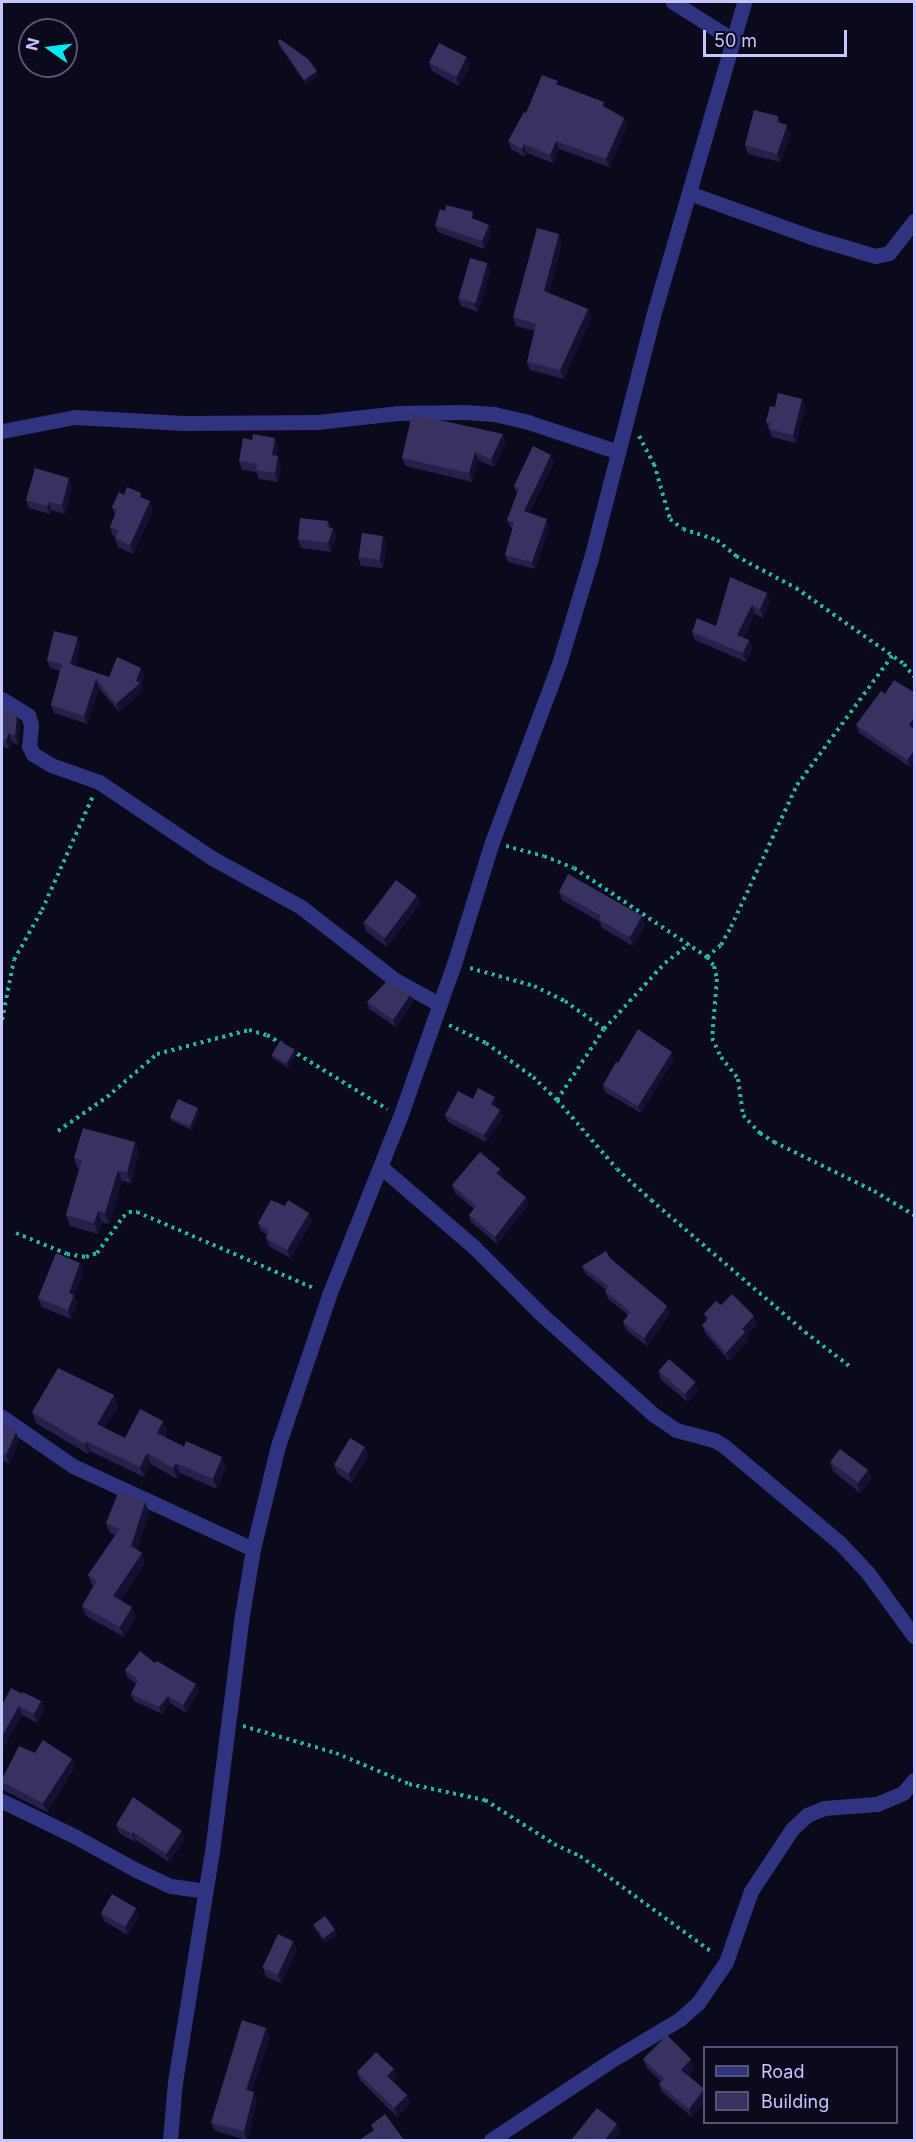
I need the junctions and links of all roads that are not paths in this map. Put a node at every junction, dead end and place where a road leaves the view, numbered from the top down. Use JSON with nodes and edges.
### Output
{"nodes":[{"id":1,"x":673,"y":2,"type":"edge"},
{"id":2,"x":744,"y":2,"type":"edge"},
{"id":3,"x":733,"y":40,"type":"junction"},
{"id":4,"x":689,"y":193,"type":"junction"},
{"id":5,"x":915,"y":221,"type":"edge"},
{"id":6,"x":2,"y":431,"type":"edge"},
{"id":7,"x":618,"y":452,"type":"junction"},
{"id":8,"x":2,"y":699,"type":"edge"},
{"id":9,"x":437,"y":1011,"type":"junction"},
{"id":10,"x":381,"y":1167,"type":"junction"},
{"id":11,"x":2,"y":1417,"type":"edge"},
{"id":12,"x":253,"y":1549,"type":"junction"},
{"id":13,"x":915,"y":1636,"type":"edge"},
{"id":14,"x":915,"y":1780,"type":"edge"},
{"id":15,"x":2,"y":1801,"type":"edge"},
{"id":16,"x":205,"y":1891,"type":"junction"},
{"id":17,"x":170,"y":2140,"type":"edge"},
{"id":18,"x":491,"y":2140,"type":"edge"}],
"edges":[{"from":1,"to":3,"type":"street"},
{"from":2,"to":3,"type":"street"},
{"from":3,"to":4,"type":"street"},
{"from":4,"to":5,"type":"street"},
{"from":4,"to":7,"type":"street"},
{"from":6,"to":7,"type":"street"},
{"from":7,"to":9,"type":"street"},
{"from":8,"to":9,"type":"street"},
{"from":9,"to":10,"type":"street"},
{"from":10,"to":12,"type":"street"},
{"from":10,"to":13,"type":"street"},
{"from":11,"to":12,"type":"street"},
{"from":12,"to":16,"type":"street"},
{"from":14,"to":18,"type":"street"},
{"from":15,"to":16,"type":"street"},
{"from":16,"to":17,"type":"street"}]}
